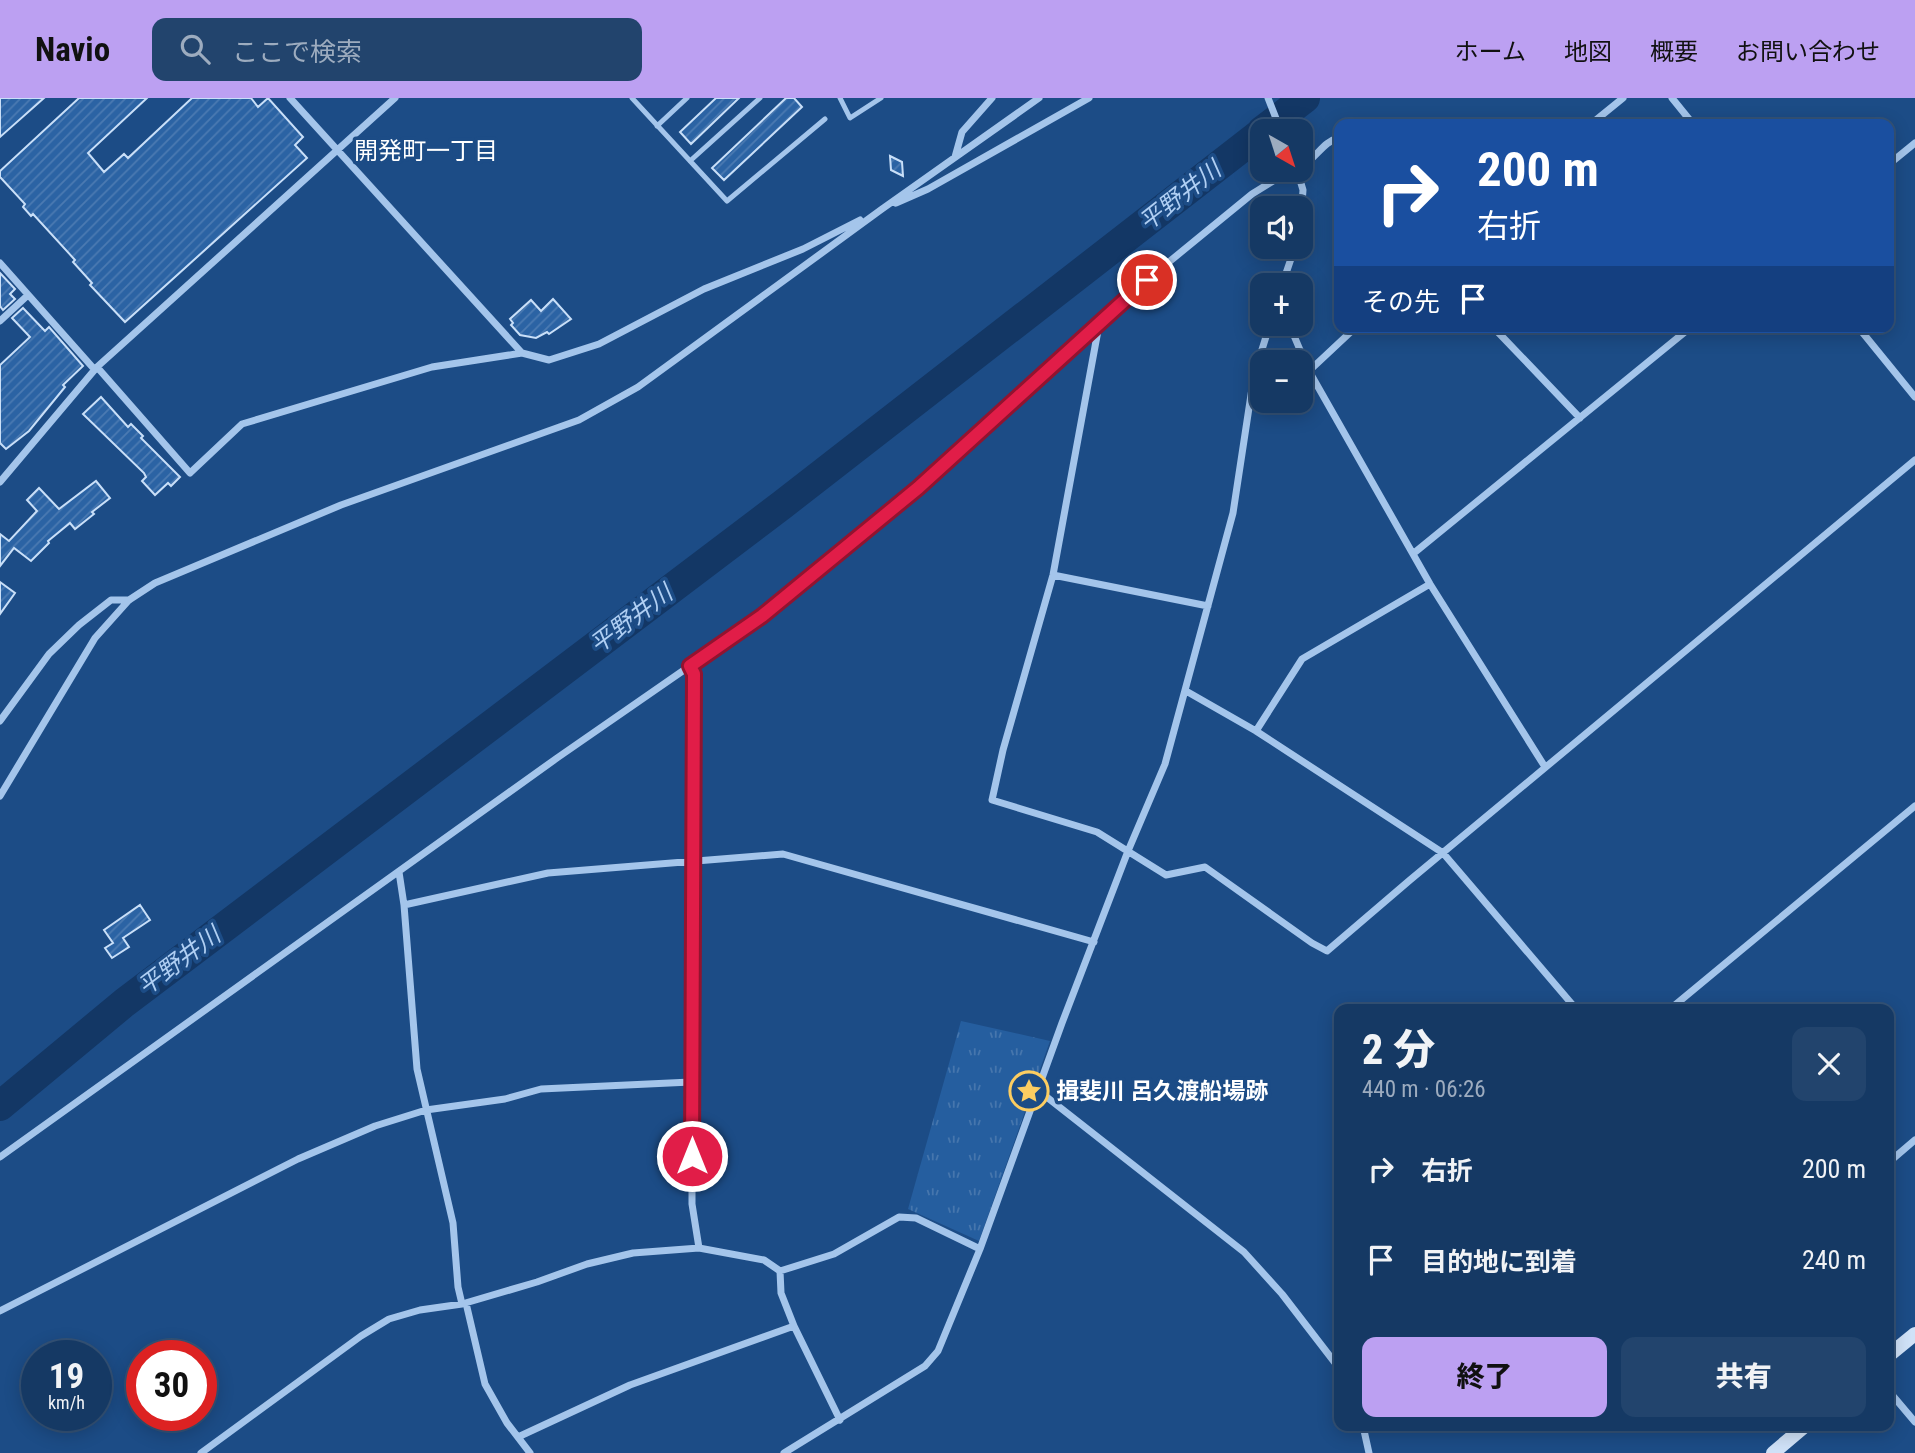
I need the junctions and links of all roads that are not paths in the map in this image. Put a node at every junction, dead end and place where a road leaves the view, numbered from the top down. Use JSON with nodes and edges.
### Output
{"nodes":[{"id":1,"x":290,"y":98,"type":"edge"},
{"id":2,"x":395,"y":98,"type":"edge"},
{"id":3,"x":632,"y":98,"type":"edge"},
{"id":4,"x":687,"y":98,"type":"edge"},
{"id":5,"x":760,"y":98,"type":"edge"},
{"id":6,"x":840,"y":98,"type":"edge"},
{"id":7,"x":881,"y":98,"type":"edge"},
{"id":8,"x":992,"y":98,"type":"edge"},
{"id":9,"x":1039,"y":98,"type":"edge"},
{"id":10,"x":1089,"y":98,"type":"edge"},
{"id":11,"x":1268,"y":98,"type":"edge"},
{"id":12,"x":1623,"y":98,"type":"edge"},
{"id":13,"x":1672,"y":98,"type":"edge"},
{"id":14,"x":825,"y":119,"type":"dead end"},
{"id":15,"x":1277,"y":119,"type":"edge"},
{"id":16,"x":1597,"y":119,"type":"edge"},
{"id":17,"x":1689,"y":119,"type":"edge"},
{"id":18,"x":657,"y":126,"type":"junction"},
{"id":19,"x":1334,"y":139,"type":"edge"},
{"id":20,"x":1915,"y":143,"type":"edge"},
{"id":21,"x":337,"y":151,"type":"junction"},
{"id":22,"x":955,"y":158,"type":"junction"},
{"id":23,"x":1313,"y":158,"type":"edge"},
{"id":24,"x":690,"y":160,"type":"junction"},
{"id":25,"x":1894,"y":160,"type":"edge"},
{"id":26,"x":1273,"y":182,"type":"edge"},
{"id":27,"x":882,"y":209,"type":"junction"},
{"id":28,"x":0,"y":263,"type":"edge"},
{"id":29,"x":28,"y":295,"type":"junction"},
{"id":30,"x":0,"y":321,"type":"edge"},
{"id":31,"x":1098,"y":325,"type":"junction"},
{"id":32,"x":1350,"y":333,"type":"edge"},
{"id":33,"x":1499,"y":333,"type":"edge"},
{"id":34,"x":1684,"y":333,"type":"edge"},
{"id":35,"x":1863,"y":333,"type":"edge"},
{"id":36,"x":1266,"y":336,"type":"edge"},
{"id":37,"x":522,"y":353,"type":"junction"},
{"id":38,"x":1313,"y":367,"type":"edge"},
{"id":39,"x":96,"y":369,"type":"junction"},
{"id":40,"x":1313,"y":378,"type":"edge"},
{"id":41,"x":1915,"y":397,"type":"edge"},
{"id":42,"x":1580,"y":418,"type":"junction"},
{"id":43,"x":1915,"y":460,"type":"edge"},
{"id":44,"x":2,"y":476,"type":"edge"},
{"id":45,"x":1413,"y":554,"type":"junction"},
{"id":46,"x":1053,"y":575,"type":"junction"},
{"id":47,"x":1430,"y":584,"type":"junction"},
{"id":48,"x":129,"y":600,"type":"junction"},
{"id":49,"x":1208,"y":606,"type":"junction"},
{"id":50,"x":690,"y":666,"type":"junction"},
{"id":51,"x":1186,"y":691,"type":"junction"},
{"id":52,"x":0,"y":721,"type":"edge"},
{"id":53,"x":1256,"y":731,"type":"junction"},
{"id":54,"x":1545,"y":767,"type":"junction"},
{"id":55,"x":0,"y":796,"type":"edge"},
{"id":56,"x":1915,"y":806,"type":"edge"},
{"id":57,"x":1128,"y":851,"type":"junction"},
{"id":58,"x":1443,"y":853,"type":"junction"},
{"id":59,"x":692,"y":863,"type":"junction"},
{"id":60,"x":399,"y":872,"type":"junction"},
{"id":61,"x":404,"y":905,"type":"junction"},
{"id":62,"x":1094,"y":942,"type":"junction"},
{"id":63,"x":1572,"y":1004,"type":"edge"},
{"id":64,"x":1676,"y":1004,"type":"edge"},
{"id":65,"x":691,"y":1082,"type":"junction"},
{"id":66,"x":1039,"y":1091,"type":"junction"},
{"id":67,"x":426,"y":1110,"type":"junction"},
{"id":68,"x":1915,"y":1140,"type":"edge"},
{"id":69,"x":0,"y":1157,"type":"edge"},
{"id":70,"x":1894,"y":1158,"type":"edge"},
{"id":71,"x":699,"y":1248,"type":"junction"},
{"id":72,"x":980,"y":1249,"type":"junction"},
{"id":73,"x":780,"y":1271,"type":"junction"},
{"id":74,"x":464,"y":1303,"type":"junction"},
{"id":75,"x":0,"y":1311,"type":"edge"},
{"id":76,"x":794,"y":1326,"type":"junction"},
{"id":77,"x":1915,"y":1334,"type":"edge"},
{"id":78,"x":1894,"y":1351,"type":"edge"},
{"id":79,"x":1334,"y":1362,"type":"edge"},
{"id":80,"x":1894,"y":1397,"type":"edge"},
{"id":81,"x":840,"y":1420,"type":"junction"},
{"id":82,"x":1915,"y":1422,"type":"edge"},
{"id":83,"x":1364,"y":1431,"type":"edge"},
{"id":84,"x":1799,"y":1431,"type":"edge"},
{"id":85,"x":518,"y":1437,"type":"junction"},
{"id":86,"x":201,"y":1453,"type":"edge"},
{"id":87,"x":530,"y":1453,"type":"edge"},
{"id":88,"x":783,"y":1453,"type":"edge"},
{"id":89,"x":1369,"y":1453,"type":"edge"},
{"id":90,"x":1773,"y":1453,"type":"edge"}],
"edges":[{"from":1,"to":21,"type":"street"},
{"from":2,"to":21,"type":"street"},
{"from":3,"to":18,"type":"lane"},
{"from":4,"to":18,"type":"lane"},
{"from":5,"to":24,"type":"lane"},
{"from":6,"to":7,"type":"lane"},
{"from":8,"to":22,"type":"street"},
{"from":9,"to":22,"type":"street"},
{"from":10,"to":27,"type":"street"},
{"from":11,"to":15,"type":"street"},
{"from":12,"to":16,"type":"street"},
{"from":13,"to":17,"type":"street"},
{"from":14,"to":24,"type":"lane"},
{"from":18,"to":24,"type":"lane"},
{"from":19,"to":23,"type":"street"},
{"from":20,"to":25,"type":"street"},
{"from":21,"to":37,"type":"street"},
{"from":21,"to":39,"type":"street"},
{"from":22,"to":27,"type":"street"},
{"from":26,"to":31,"type":"street"},
{"from":27,"to":37,"type":"street"},
{"from":27,"to":48,"type":"street"},
{"from":28,"to":29,"type":"street"},
{"from":29,"to":30,"type":"street"},
{"from":29,"to":39,"type":"street"},
{"from":31,"to":46,"type":"street"},
{"from":31,"to":50,"type":"street"},
{"from":32,"to":38,"type":"street"},
{"from":33,"to":42,"type":"street"},
{"from":34,"to":42,"type":"street"},
{"from":35,"to":41,"type":"street"},
{"from":36,"to":49,"type":"street"},
{"from":37,"to":39,"type":"street"},
{"from":39,"to":44,"type":"street"},
{"from":40,"to":45,"type":"street"},
{"from":42,"to":45,"type":"street"},
{"from":43,"to":54,"type":"street"},
{"from":45,"to":47,"type":"street"},
{"from":46,"to":49,"type":"street"},
{"from":46,"to":57,"type":"street"},
{"from":47,"to":53,"type":"street"},
{"from":47,"to":54,"type":"street"},
{"from":48,"to":52,"type":"street"},
{"from":48,"to":55,"type":"street"},
{"from":49,"to":51,"type":"street"},
{"from":50,"to":59,"type":"street"},
{"from":50,"to":60,"type":"street"},
{"from":51,"to":53,"type":"street"},
{"from":51,"to":57,"type":"street"},
{"from":53,"to":58,"type":"street"},
{"from":54,"to":58,"type":"street"},
{"from":56,"to":64,"type":"street"},
{"from":57,"to":58,"type":"street"},
{"from":57,"to":62,"type":"street"},
{"from":58,"to":63,"type":"street"},
{"from":59,"to":61,"type":"street"},
{"from":59,"to":62,"type":"street"},
{"from":59,"to":65,"type":"street"},
{"from":60,"to":61,"type":"street"},
{"from":60,"to":69,"type":"street"},
{"from":61,"to":67,"type":"street"},
{"from":62,"to":66,"type":"street"},
{"from":65,"to":67,"type":"street"},
{"from":65,"to":71,"type":"street"},
{"from":66,"to":72,"type":"street"},
{"from":66,"to":79,"type":"street"},
{"from":67,"to":74,"type":"street"},
{"from":67,"to":75,"type":"street"},
{"from":68,"to":70,"type":"street"},
{"from":71,"to":73,"type":"street"},
{"from":71,"to":74,"type":"street"},
{"from":72,"to":73,"type":"street"},
{"from":72,"to":81,"type":"street"},
{"from":73,"to":76,"type":"street"},
{"from":74,"to":85,"type":"street"},
{"from":74,"to":86,"type":"street"},
{"from":76,"to":81,"type":"street"},
{"from":76,"to":85,"type":"street"},
{"from":77,"to":78,"type":"main road"},
{"from":80,"to":82,"type":"street"},
{"from":81,"to":88,"type":"street"},
{"from":83,"to":89,"type":"street"},
{"from":84,"to":90,"type":"main road"},
{"from":85,"to":87,"type":"street"}]}
